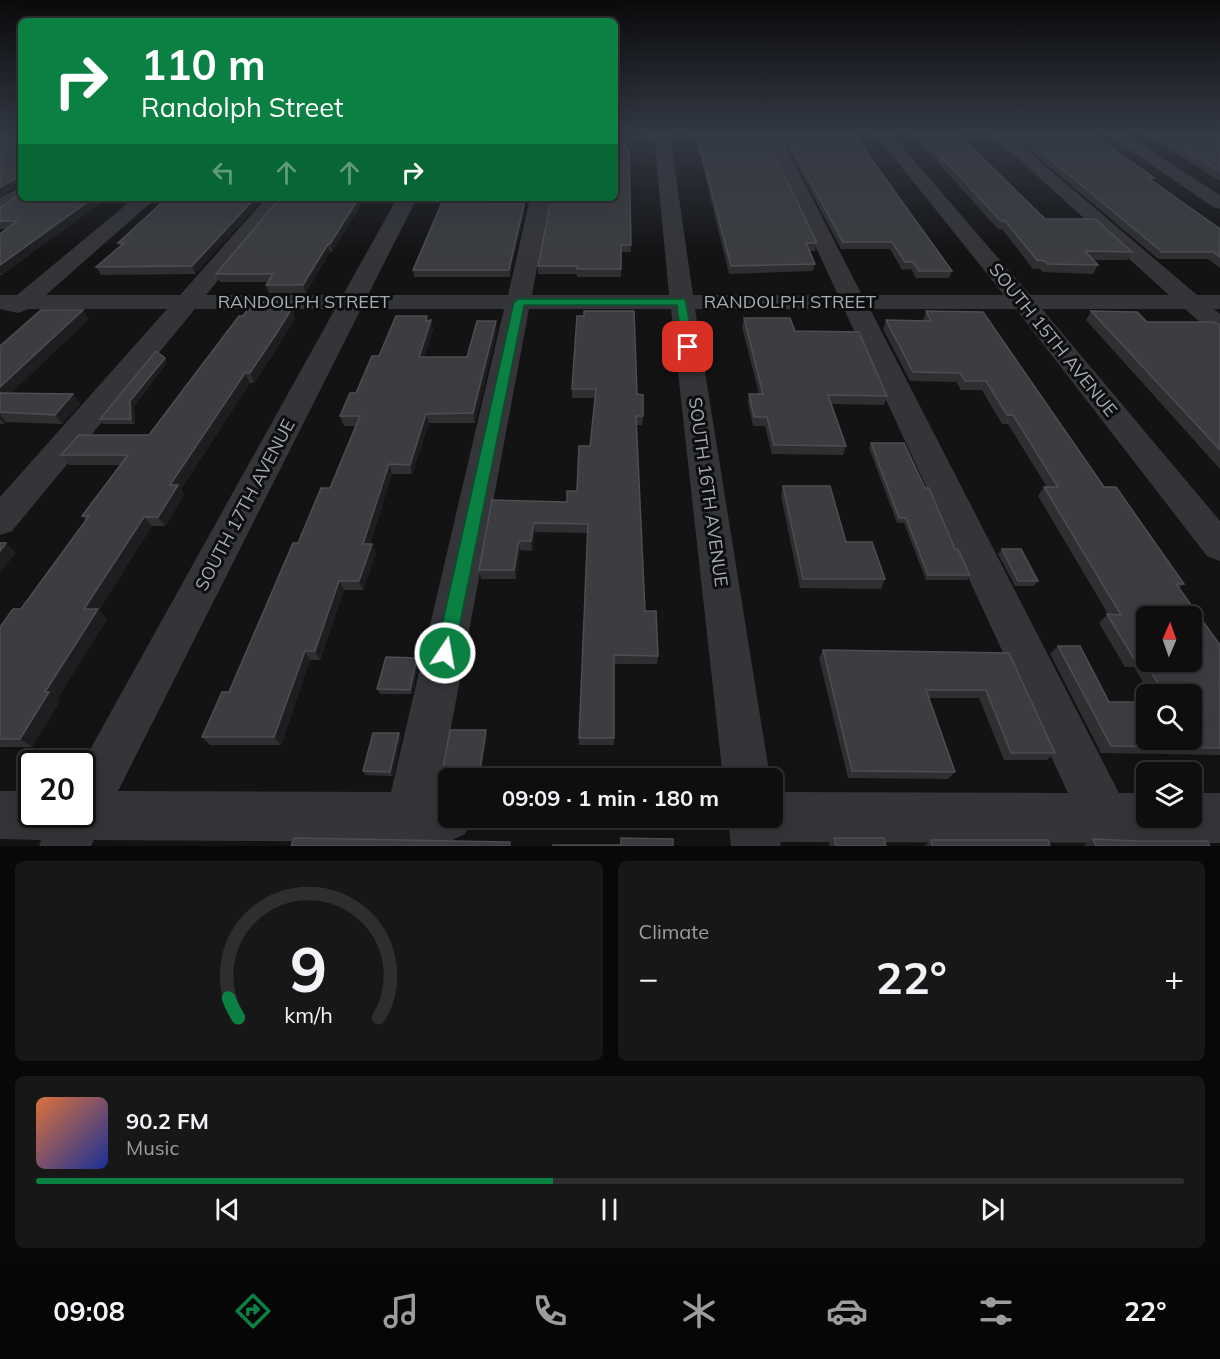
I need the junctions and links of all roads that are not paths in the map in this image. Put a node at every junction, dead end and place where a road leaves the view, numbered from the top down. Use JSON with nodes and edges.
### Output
{"nodes":[{"id":1,"x":667,"y":174,"type":"edge"},
{"id":2,"x":791,"y":174,"type":"edge"},
{"id":3,"x":917,"y":174,"type":"edge"},
{"id":4,"x":1044,"y":174,"type":"edge"},
{"id":5,"x":1176,"y":174,"type":"edge"},
{"id":6,"x":18,"y":195,"type":"edge"},
{"id":7,"x":142,"y":201,"type":"edge"},
{"id":8,"x":273,"y":201,"type":"edge"},
{"id":9,"x":405,"y":201,"type":"edge"},
{"id":10,"x":539,"y":201,"type":"edge"},
{"id":11,"x":1220,"y":203,"type":"edge"},
{"id":12,"x":0,"y":207,"type":"edge"},
{"id":13,"x":12,"y":302,"type":"edge"},
{"id":14,"x":187,"y":302,"type":"junction"},
{"id":15,"x":352,"y":302,"type":"junction"},
{"id":16,"x":519,"y":302,"type":"junction"},
{"id":17,"x":682,"y":302,"type":"junction"},
{"id":18,"x":853,"y":302,"type":"junction"},
{"id":19,"x":1023,"y":302,"type":"junction"},
{"id":20,"x":1191,"y":302,"type":"junction"},
{"id":21,"x":1220,"y":302,"type":"edge"},
{"id":22,"x":0,"y":322,"type":"edge"},
{"id":23,"x":1220,"y":327,"type":"edge"},
{"id":24,"x":0,"y":521,"type":"edge"},
{"id":25,"x":1220,"y":546,"type":"edge"},
{"id":26,"x":746,"y":768,"type":"edge"},
{"id":27,"x":96,"y":786,"type":"edge"},
{"id":28,"x":0,"y":815,"type":"edge"},
{"id":29,"x":18,"y":817,"type":"edge"},
{"id":30,"x":429,"y":817,"type":"edge"},
{"id":31,"x":783,"y":817,"type":"edge"},
{"id":32,"x":1105,"y":818,"type":"junction"},
{"id":33,"x":1220,"y":818,"type":"edge"},
{"id":34,"x":96,"y":822,"type":"edge"},
{"id":35,"x":753,"y":828,"type":"edge"},
{"id":36,"x":756,"y":846,"type":"edge"}],
"edges":[{"from":1,"to":17,"type":"street","name":"SOUTH 16TH AVENUE"},
{"from":2,"to":18,"type":"street"},
{"from":3,"to":19,"type":"street","name":"SOUTH 15TH AVENUE"},
{"from":4,"to":20,"type":"street"},
{"from":5,"to":11,"type":"street"},
{"from":6,"to":12,"type":"street"},
{"from":7,"to":13,"type":"street"},
{"from":8,"to":14,"type":"street"},
{"from":9,"to":15,"type":"street","name":"SOUTH 17TH AVENUE"},
{"from":10,"to":16,"type":"street"},
{"from":13,"to":14,"type":"street","name":"RANDOLPH STREET"},
{"from":13,"to":22,"type":"street"},
{"from":14,"to":15,"type":"street","name":"RANDOLPH STREET"},
{"from":14,"to":24,"type":"street"},
{"from":15,"to":16,"type":"street","name":"RANDOLPH STREET"},
{"from":15,"to":27,"type":"street","name":"SOUTH 17TH AVENUE"},
{"from":16,"to":17,"type":"street","name":"RANDOLPH STREET"},
{"from":16,"to":30,"type":"street"},
{"from":17,"to":18,"type":"street","name":"RANDOLPH STREET"},
{"from":17,"to":26,"type":"street","name":"SOUTH 16TH AVENUE"},
{"from":18,"to":19,"type":"street","name":"RANDOLPH STREET"},
{"from":18,"to":32,"type":"street"},
{"from":19,"to":20,"type":"street","name":"RANDOLPH STREET"},
{"from":19,"to":25,"type":"street","name":"SOUTH 15TH AVENUE"},
{"from":20,"to":21,"type":"street","name":"RANDOLPH STREET"},
{"from":20,"to":23,"type":"street"},
{"from":28,"to":29,"type":"street"},
{"from":30,"to":34,"type":"street"},
{"from":31,"to":32,"type":"street"},
{"from":32,"to":33,"type":"street"},
{"from":35,"to":36,"type":"street"}]}
